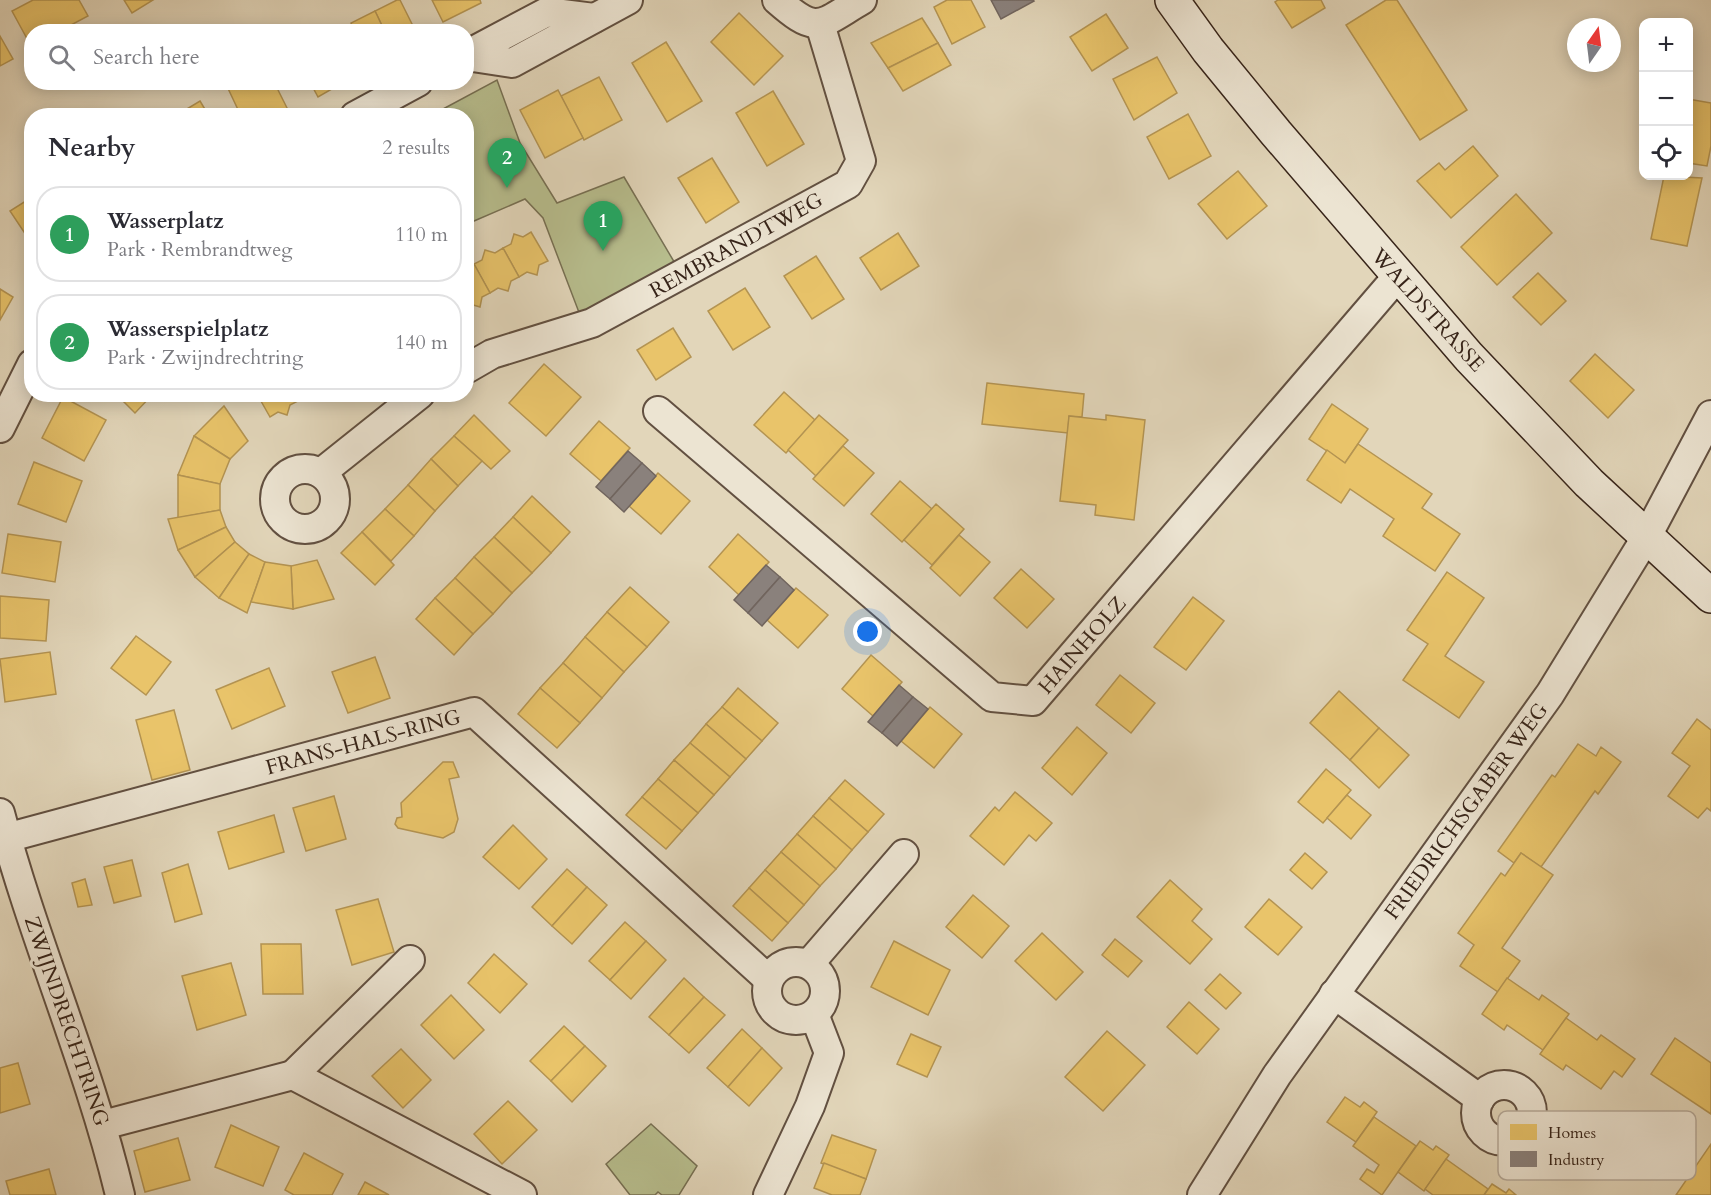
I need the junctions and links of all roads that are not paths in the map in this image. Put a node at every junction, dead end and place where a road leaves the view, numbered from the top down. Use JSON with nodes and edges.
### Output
{"nodes":[{"id":1,"x":628,"y":0,"type":"edge"},
{"id":2,"x":777,"y":0,"type":"edge"},
{"id":3,"x":862,"y":0,"type":"edge"},
{"id":4,"x":1172,"y":0,"type":"edge"},
{"id":5,"x":820,"y":24,"type":"junction"},
{"id":6,"x":474,"y":57,"type":"edge"},
{"id":7,"x":403,"y":90,"type":"edge"},
{"id":8,"x":370,"y":108,"type":"edge"},
{"id":9,"x":1397,"y":277,"type":"junction"},
{"id":10,"x":474,"y":364,"type":"edge"},
{"id":11,"x":24,"y":380,"type":"edge"},
{"id":12,"x":410,"y":402,"type":"edge"},
{"id":13,"x":658,"y":411,"type":"dead end"},
{"id":14,"x":1711,"y":415,"type":"edge"},
{"id":15,"x":0,"y":428,"type":"edge"},
{"id":16,"x":321,"y":473,"type":"dead end"},
{"id":17,"x":1647,"y":536,"type":"junction"},
{"id":18,"x":1711,"y":596,"type":"edge"},
{"id":19,"x":3,"y":825,"type":"edge"},
{"id":20,"x":904,"y":854,"type":"dead end"},
{"id":21,"x":410,"y":960,"type":"dead end"},
{"id":22,"x":809,"y":964,"type":"junction"},
{"id":23,"x":768,"y":979,"type":"junction"},
{"id":24,"x":1334,"y":994,"type":"junction"},
{"id":25,"x":814,"y":1014,"type":"junction"},
{"id":26,"x":293,"y":1075,"type":"junction"},
{"id":27,"x":1480,"y":1099,"type":"dead end"},
{"id":28,"x":104,"y":1125,"type":"junction"},
{"id":29,"x":120,"y":1195,"type":"edge"},
{"id":30,"x":522,"y":1195,"type":"edge"},
{"id":31,"x":768,"y":1195,"type":"edge"},
{"id":32,"x":1202,"y":1195,"type":"edge"}],
"edges":[{"from":1,"to":6,"type":"street"},
{"from":2,"to":5,"type":"street"},
{"from":3,"to":5,"type":"street"},
{"from":4,"to":9,"type":"street","name":"WALDSTRASSE"},
{"from":5,"to":10,"type":"street","name":"REMBRANDTWEG"},
{"from":7,"to":8,"type":"street"},
{"from":9,"to":13,"type":"street","name":"HAINHOLZ"},
{"from":9,"to":17,"type":"street","name":"WALDSTRASSE"},
{"from":11,"to":15,"type":"street"},
{"from":12,"to":16,"type":"street"},
{"from":14,"to":17,"type":"street","name":"FRIEDRICHSGABER WEG"},
{"from":17,"to":18,"type":"street","name":"WALDSTRASSE"},
{"from":17,"to":24,"type":"street","name":"FRIEDRICHSGABER WEG"},
{"from":19,"to":23,"type":"street","name":"FRANS-HALS-RING"},
{"from":19,"to":28,"type":"street","name":"ZWIJNDRECHTRING"},
{"from":20,"to":22,"type":"street"},
{"from":21,"to":26,"type":"street"},
{"from":22,"to":23,"type":"street"},
{"from":22,"to":25,"type":"street"},
{"from":23,"to":25,"type":"street"},
{"from":24,"to":27,"type":"street"},
{"from":24,"to":32,"type":"street","name":"FRIEDRICHSGABER WEG"},
{"from":25,"to":31,"type":"street"},
{"from":26,"to":28,"type":"street"},
{"from":26,"to":30,"type":"street"},
{"from":28,"to":29,"type":"street","name":"ZWIJNDRECHTRING"}]}
